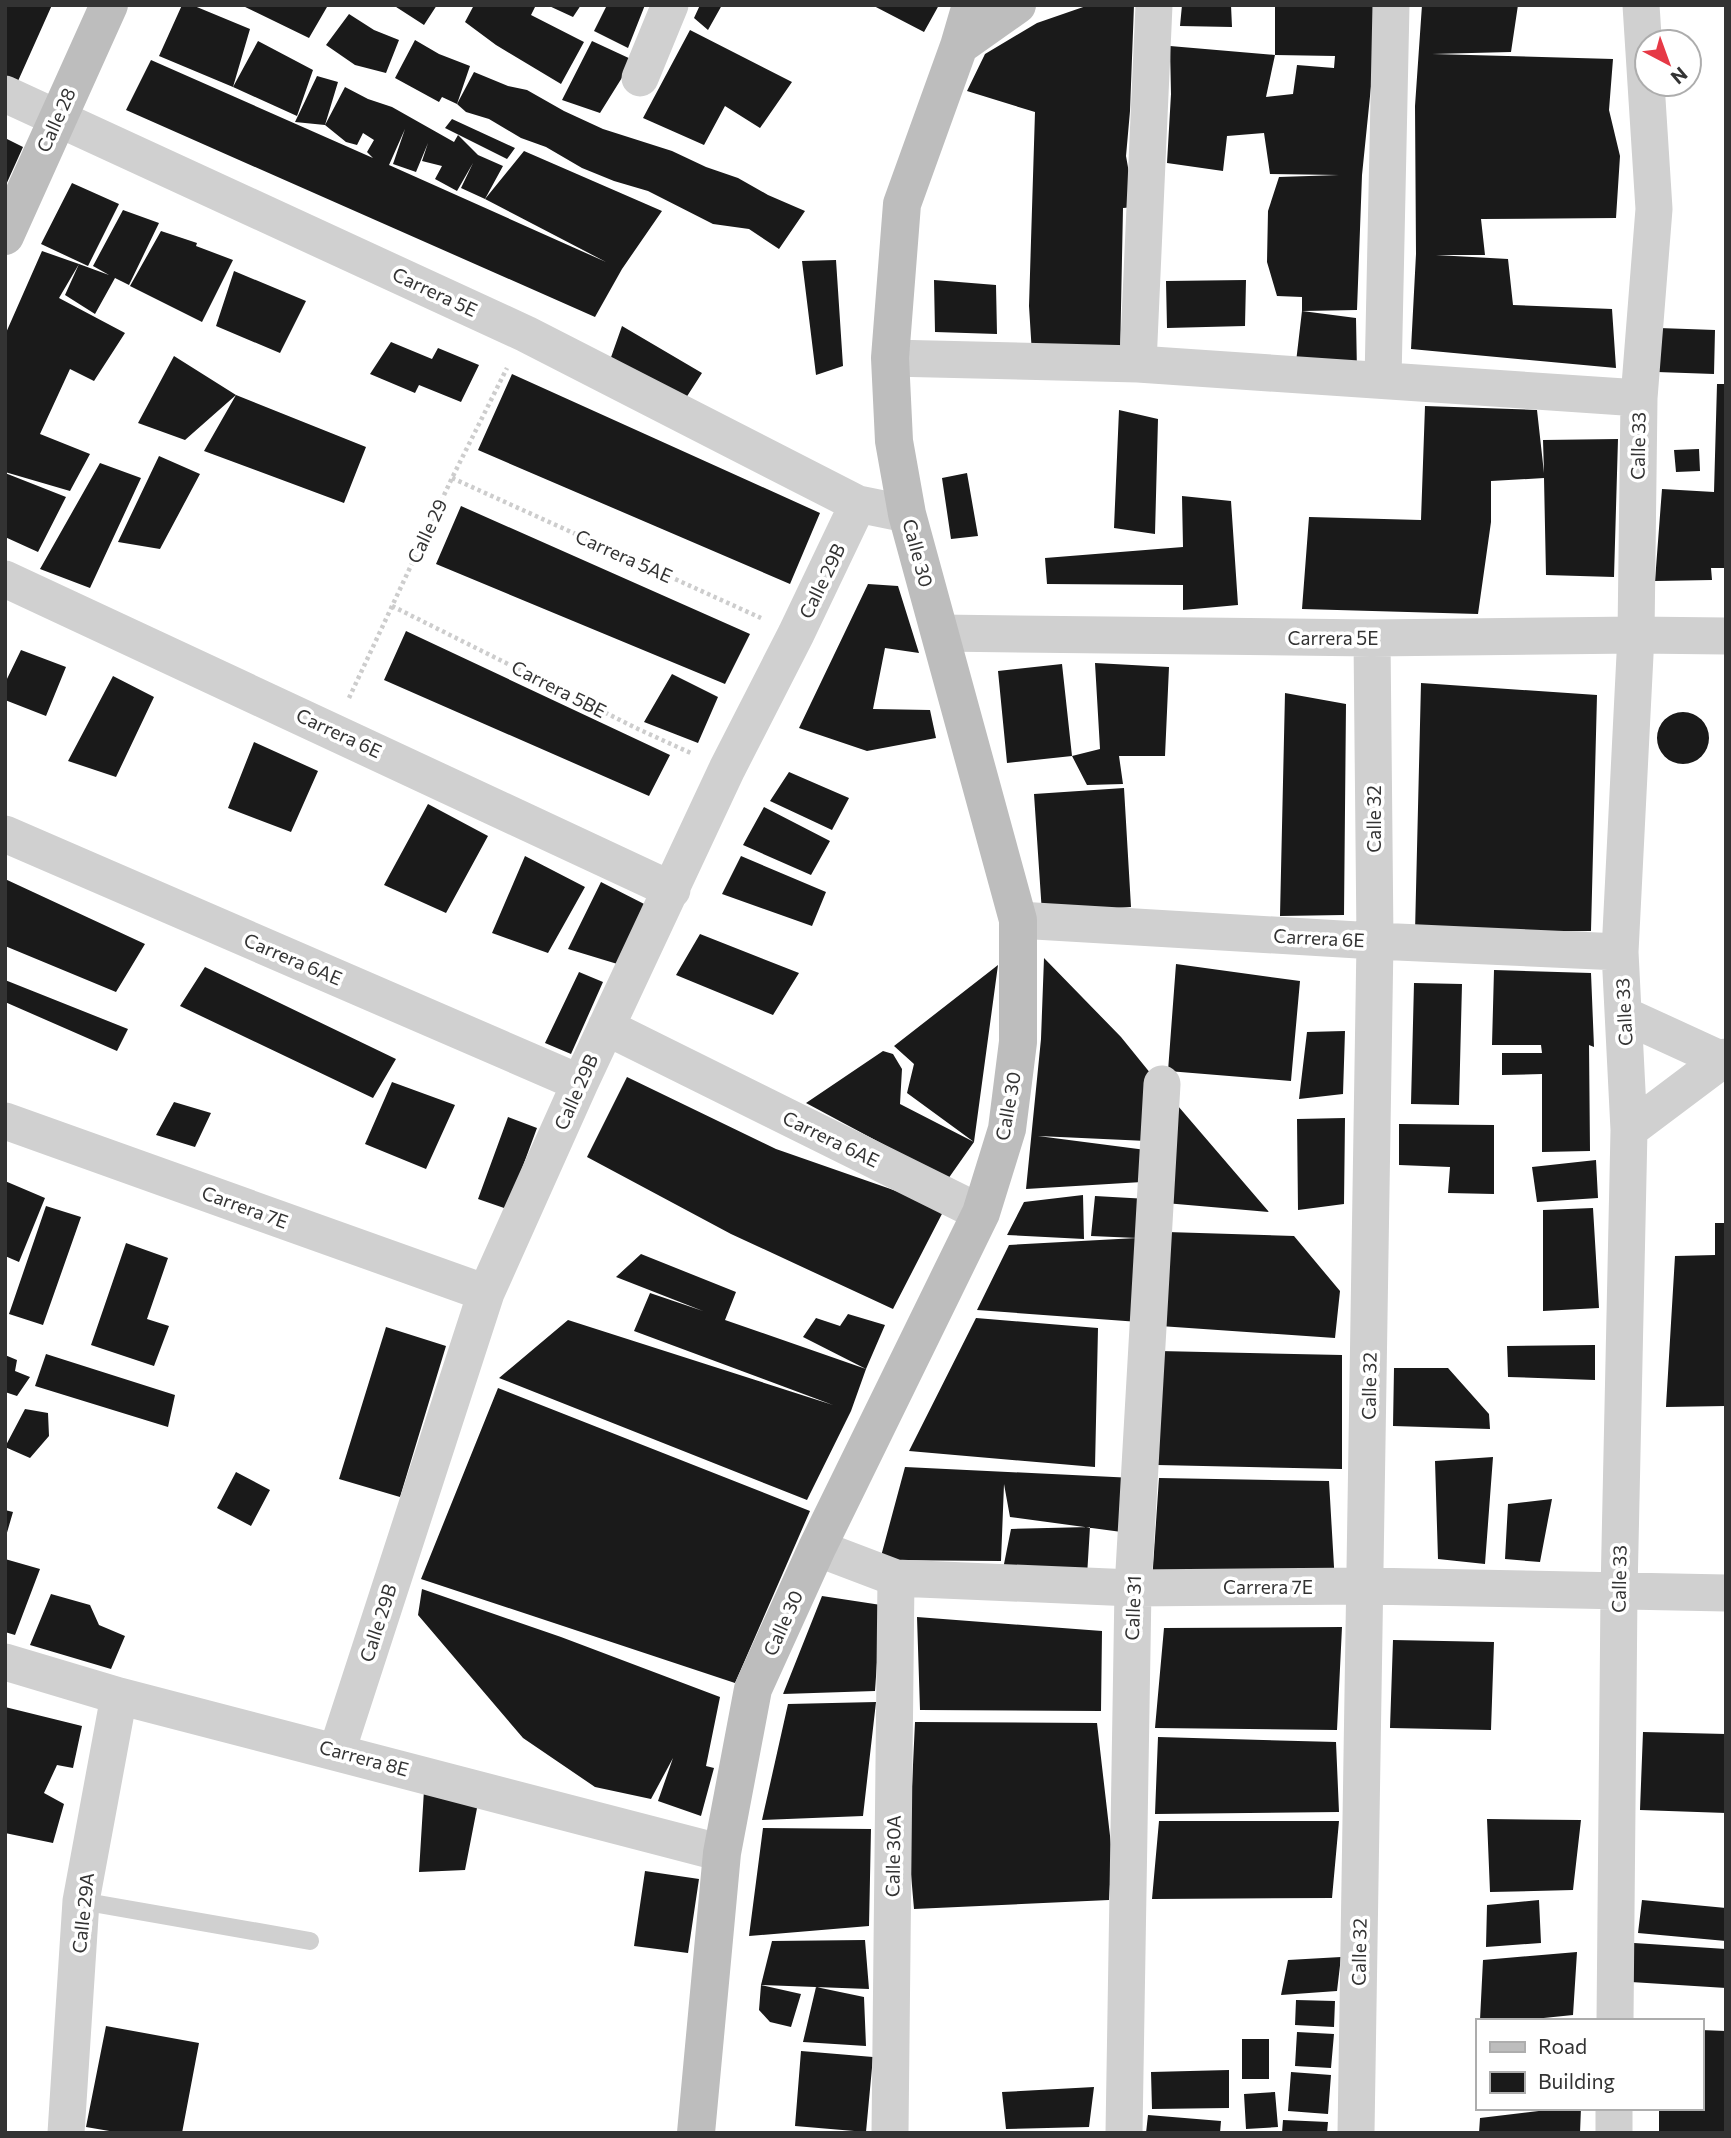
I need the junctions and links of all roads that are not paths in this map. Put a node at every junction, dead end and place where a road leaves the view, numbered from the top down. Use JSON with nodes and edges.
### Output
{"nodes":[{"id":1,"x":109,"y":5,"type":"edge"},
{"id":2,"x":670,"y":5,"type":"edge"},
{"id":3,"x":971,"y":5,"type":"edge"},
{"id":4,"x":1017,"y":5,"type":"edge"},
{"id":5,"x":1154,"y":5,"type":"edge"},
{"id":6,"x":1391,"y":5,"type":"edge"},
{"id":7,"x":1641,"y":5,"type":"edge"},
{"id":8,"x":959,"y":46,"type":"junction"},
{"id":9,"x":640,"y":78,"type":"dead end"},
{"id":10,"x":5,"y":94,"type":"edge"},
{"id":11,"x":57,"y":117,"type":"junction"},
{"id":12,"x":5,"y":236,"type":"edge"},
{"id":13,"x":890,"y":358,"type":"junction"},
{"id":14,"x":1138,"y":364,"type":"junction"},
{"id":15,"x":1383,"y":380,"type":"junction"},
{"id":16,"x":1639,"y":397,"type":"junction"},
{"id":17,"x":858,"y":504,"type":"junction"},
{"id":18,"x":907,"y":514,"type":"junction"},
{"id":19,"x":5,"y":579,"type":"edge"},
{"id":20,"x":940,"y":633,"type":"junction"},
{"id":21,"x":1636,"y":635,"type":"junction"},
{"id":22,"x":1726,"y":636,"type":"edge"},
{"id":23,"x":1372,"y":638,"type":"junction"},
{"id":24,"x":5,"y":834,"type":"edge"},
{"id":25,"x":672,"y":890,"type":"junction"},
{"id":26,"x":1018,"y":920,"type":"junction"},
{"id":27,"x":1375,"y":941,"type":"junction"},
{"id":28,"x":1620,"y":952,"type":"junction"},
{"id":29,"x":1624,"y":1015,"type":"junction"},
{"id":30,"x":606,"y":1027,"type":"junction"},
{"id":31,"x":1723,"y":1058,"type":"edge"},
{"id":32,"x":580,"y":1083,"type":"junction"},
{"id":33,"x":1162,"y":1084,"type":"dead end"},
{"id":34,"x":5,"y":1121,"type":"edge"},
{"id":35,"x":1629,"y":1129,"type":"junction"},
{"id":36,"x":981,"y":1213,"type":"junction"},
{"id":37,"x":485,"y":1293,"type":"junction"},
{"id":38,"x":817,"y":1548,"type":"junction"},
{"id":39,"x":896,"y":1578,"type":"junction"},
{"id":40,"x":1366,"y":1586,"type":"junction"},
{"id":41,"x":1133,"y":1588,"type":"junction"},
{"id":42,"x":1619,"y":1592,"type":"junction"},
{"id":43,"x":1726,"y":1593,"type":"edge"},
{"id":44,"x":5,"y":1662,"type":"edge"},
{"id":45,"x":119,"y":1696,"type":"junction"},
{"id":46,"x":337,"y":1751,"type":"junction"},
{"id":47,"x":722,"y":1853,"type":"junction"},
{"id":48,"x":81,"y":1901,"type":"junction"},
{"id":49,"x":310,"y":1941,"type":"dead end"},
{"id":50,"x":1615,"y":2019,"type":"edge"},
{"id":51,"x":1614,"y":2110,"type":"edge"},
{"id":52,"x":66,"y":2133,"type":"edge"},
{"id":53,"x":696,"y":2133,"type":"edge"},
{"id":54,"x":890,"y":2133,"type":"edge"},
{"id":55,"x":1124,"y":2133,"type":"edge"},
{"id":56,"x":1356,"y":2133,"type":"edge"},
{"id":57,"x":1614,"y":2133,"type":"edge"}],
"edges":[{"from":1,"to":11,"type":"main road","name":"Calle 28"},
{"from":2,"to":9,"type":"street"},
{"from":3,"to":8,"type":"main road","name":"Calle 30"},
{"from":4,"to":8,"type":"main road"},
{"from":5,"to":14,"type":"street"},
{"from":6,"to":15,"type":"street"},
{"from":7,"to":16,"type":"street","name":"Calle 33"},
{"from":8,"to":13,"type":"main road","name":"Calle 30"},
{"from":10,"to":11,"type":"street","name":"Carrera 5E"},
{"from":11,"to":12,"type":"main road","name":"Calle 28"},
{"from":11,"to":17,"type":"street","name":"Carrera 5E"},
{"from":13,"to":14,"type":"street"},
{"from":13,"to":18,"type":"main road","name":"Calle 30"},
{"from":14,"to":15,"type":"street"},
{"from":15,"to":16,"type":"street"},
{"from":16,"to":21,"type":"street","name":"Calle 33"},
{"from":17,"to":18,"type":"street"},
{"from":17,"to":25,"type":"street","name":"Calle 29B"},
{"from":18,"to":20,"type":"main road","name":"Calle 30"},
{"from":19,"to":25,"type":"street","name":"Carrera 6E"},
{"from":20,"to":23,"type":"street","name":"Carrera 5E"},
{"from":20,"to":26,"type":"main road","name":"Calle 30"},
{"from":21,"to":22,"type":"street","name":"Carrera 5E"},
{"from":21,"to":23,"type":"street","name":"Carrera 5E"},
{"from":21,"to":28,"type":"street","name":"Calle 33"},
{"from":23,"to":27,"type":"street","name":"Calle 32"},
{"from":24,"to":32,"type":"street","name":"Carrera 6AE"},
{"from":25,"to":30,"type":"street","name":"Calle 29B"},
{"from":26,"to":27,"type":"street","name":"Carrera 6E"},
{"from":26,"to":36,"type":"main road","name":"Calle 30"},
{"from":27,"to":28,"type":"street","name":"Carrera 6E"},
{"from":27,"to":40,"type":"street","name":"Calle 32"},
{"from":28,"to":29,"type":"street","name":"Calle 33"},
{"from":29,"to":31,"type":"street"},
{"from":29,"to":35,"type":"street","name":"Calle 33"},
{"from":30,"to":32,"type":"street","name":"Calle 29B"},
{"from":30,"to":36,"type":"street","name":"Carrera 6AE"},
{"from":31,"to":35,"type":"street"},
{"from":32,"to":37,"type":"street","name":"Calle 29B"},
{"from":33,"to":41,"type":"street","name":"Calle 31"},
{"from":34,"to":37,"type":"street","name":"Carrera 7E"},
{"from":35,"to":42,"type":"street","name":"Calle 33"},
{"from":36,"to":38,"type":"main road","name":"Calle 30"},
{"from":37,"to":46,"type":"street","name":"Calle 29B"},
{"from":38,"to":39,"type":"street","name":"Carrera 7E"},
{"from":38,"to":47,"type":"main road","name":"Calle 30"},
{"from":39,"to":41,"type":"street","name":"Carrera 7E"},
{"from":39,"to":54,"type":"street","name":"Calle 30A"},
{"from":40,"to":41,"type":"street","name":"Carrera 7E"},
{"from":40,"to":42,"type":"street","name":"Carrera 7E"},
{"from":40,"to":56,"type":"street","name":"Calle 32"},
{"from":41,"to":55,"type":"street","name":"Calle 31"},
{"from":42,"to":43,"type":"street","name":"Carrera 7E"},
{"from":42,"to":50,"type":"street","name":"Calle 33"},
{"from":44,"to":45,"type":"street","name":"Carrera 8E"},
{"from":45,"to":46,"type":"street","name":"Carrera 8E"},
{"from":45,"to":48,"type":"street","name":"Calle 29A"},
{"from":46,"to":47,"type":"street","name":"Carrera 8E"},
{"from":47,"to":53,"type":"main road","name":"Calle 30"},
{"from":48,"to":49,"type":"lane"},
{"from":48,"to":52,"type":"street","name":"Calle 29A"},
{"from":51,"to":57,"type":"street"}]}
